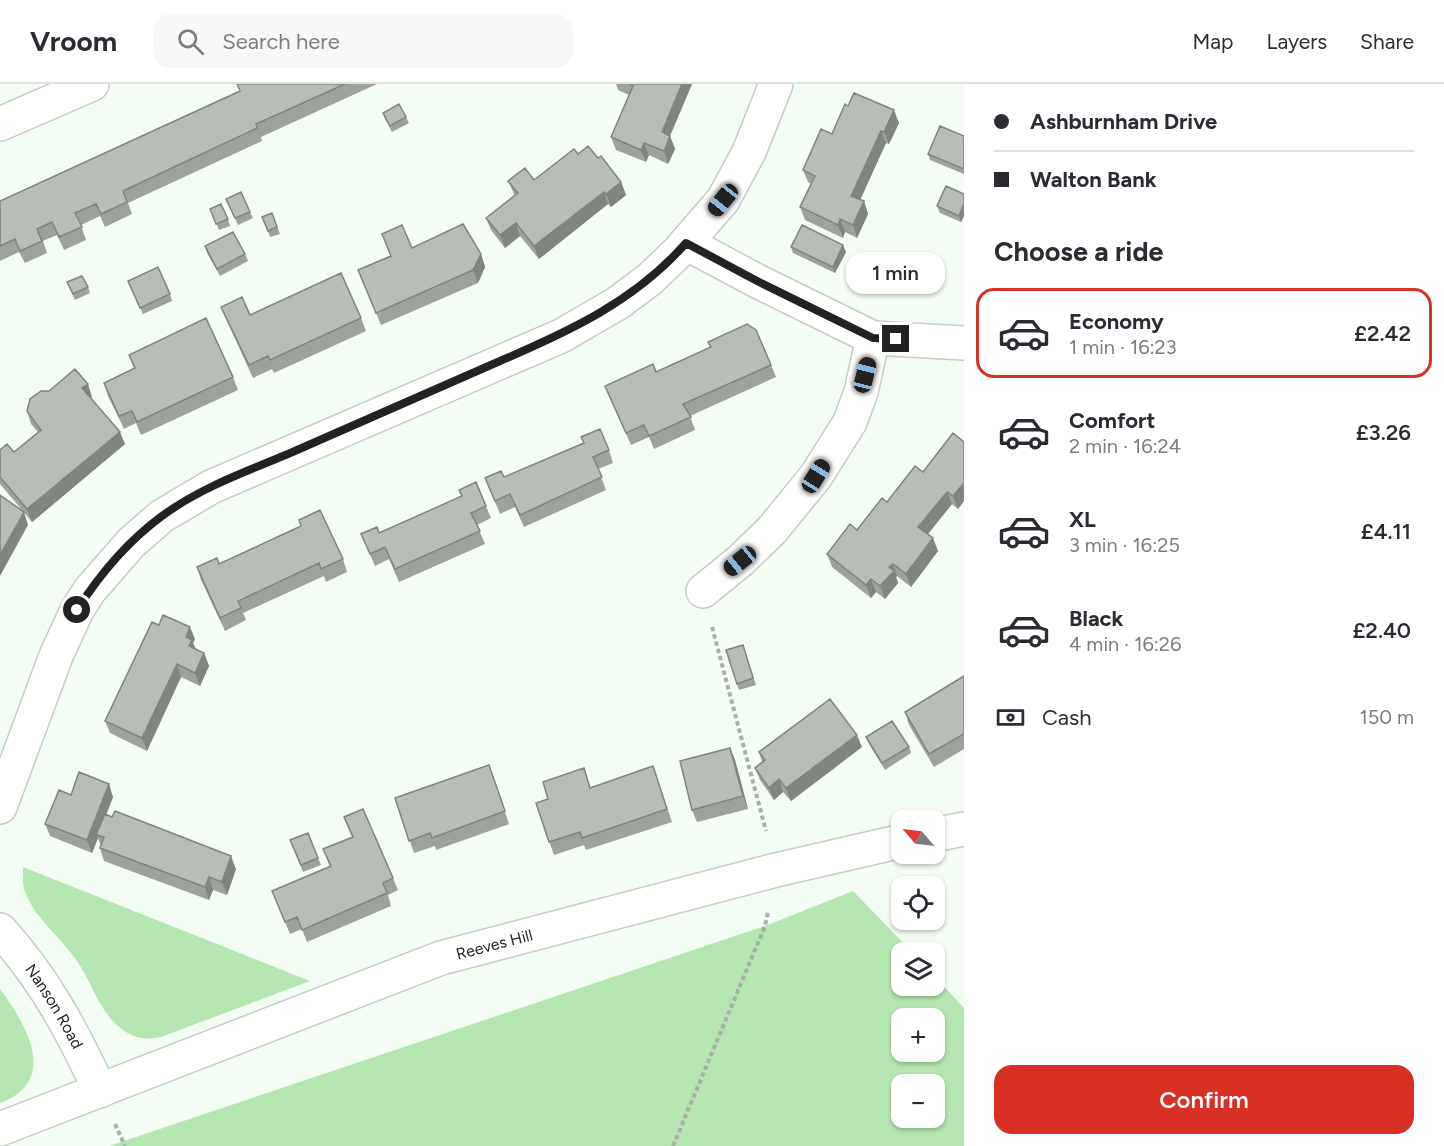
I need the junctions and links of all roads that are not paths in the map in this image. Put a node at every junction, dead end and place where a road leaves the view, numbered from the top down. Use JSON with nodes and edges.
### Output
{"nodes":[{"id":1,"x":92,"y":84,"type":"edge"},
{"id":2,"x":776,"y":84,"type":"edge"},
{"id":3,"x":0,"y":124,"type":"edge"},
{"id":4,"x":686,"y":243,"type":"junction"},
{"id":5,"x":873,"y":338,"type":"junction"},
{"id":6,"x":964,"y":343,"type":"edge"},
{"id":7,"x":703,"y":591,"type":"road end"},
{"id":8,"x":0,"y":807,"type":"edge"},
{"id":9,"x":964,"y":829,"type":"edge"},
{"id":10,"x":945,"y":833,"type":"edge"},
{"id":11,"x":891,"y":844,"type":"edge"},
{"id":12,"x":0,"y":930,"type":"edge"},
{"id":13,"x":100,"y":1091,"type":"junction"},
{"id":14,"x":0,"y":1129,"type":"edge"}],
"edges":[{"from":1,"to":3,"type":"street"},
{"from":2,"to":4,"type":"street"},
{"from":4,"to":5,"type":"street"},
{"from":4,"to":8,"type":"street"},
{"from":5,"to":6,"type":"street"},
{"from":5,"to":7,"type":"street"},
{"from":9,"to":10,"type":"street"},
{"from":11,"to":13,"type":"street","name":"Reeves Hill"},
{"from":12,"to":13,"type":"street","name":"Nanson Road"},
{"from":13,"to":14,"type":"street","name":"Reeves Hill"}]}
